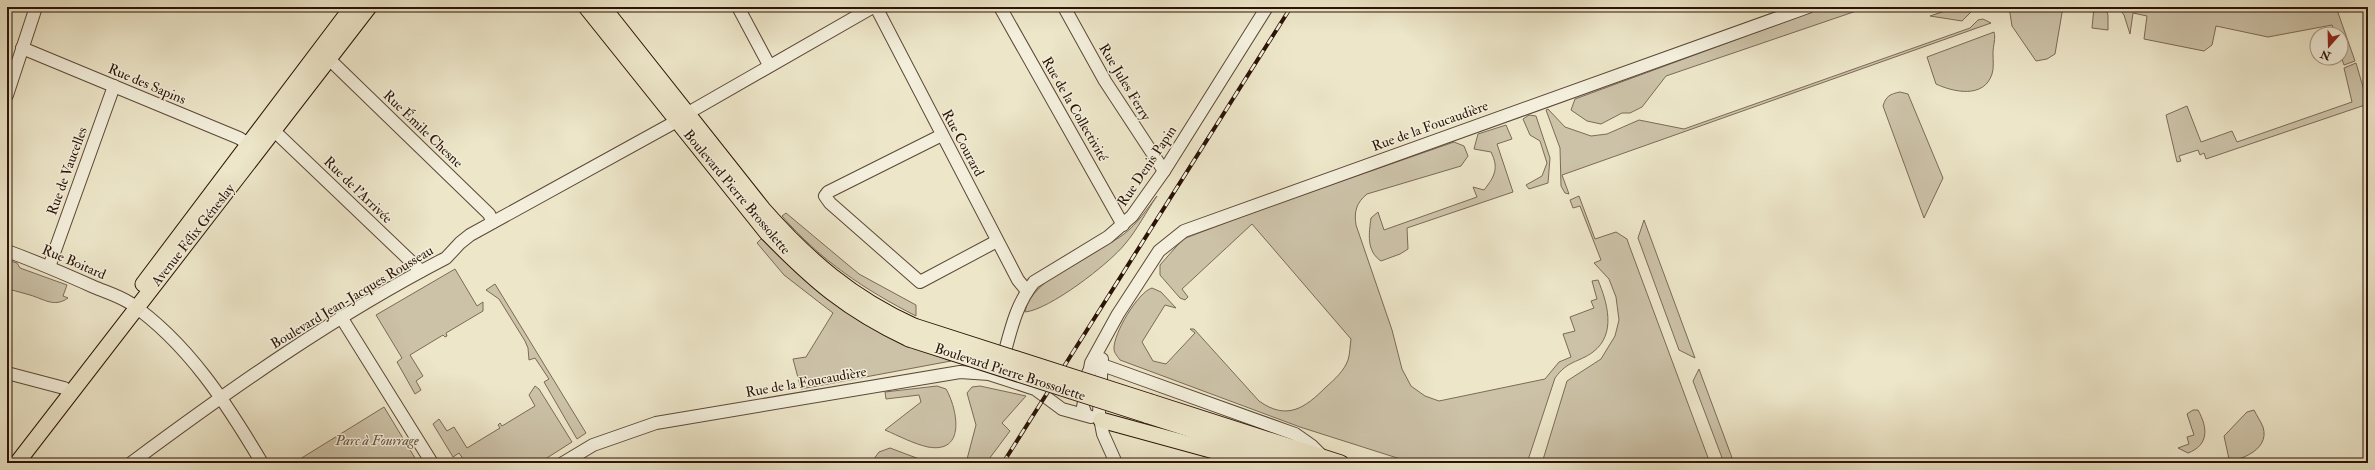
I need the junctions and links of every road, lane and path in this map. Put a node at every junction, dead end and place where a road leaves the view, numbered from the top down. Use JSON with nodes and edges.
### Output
{"nodes":[{"id":1,"x":36,"y":7,"type":"edge"},
{"id":2,"x":352,"y":7,"type":"edge"},
{"id":3,"x":370,"y":7,"type":"edge"},
{"id":4,"x":586,"y":7,"type":"edge"},
{"id":5,"x":603,"y":7,"type":"edge"},
{"id":6,"x":738,"y":7,"type":"edge"},
{"id":7,"x":874,"y":7,"type":"edge"},
{"id":8,"x":1000,"y":7,"type":"edge"},
{"id":9,"x":1064,"y":7,"type":"edge"},
{"id":10,"x":1267,"y":7,"type":"edge"},
{"id":11,"x":1808,"y":7,"type":"edge"},
{"id":12,"x":22,"y":48,"type":"junction"},
{"id":13,"x":330,"y":59,"type":"junction"},
{"id":14,"x":769,"y":66,"type":"junction"},
{"id":15,"x":114,"y":86,"type":"junction"},
{"id":16,"x":7,"y":95,"type":"edge"},
{"id":17,"x":683,"y":117,"type":"junction"},
{"id":18,"x":269,"y":126,"type":"junction"},
{"id":19,"x":942,"y":135,"type":"junction"},
{"id":20,"x":254,"y":147,"type":"junction"},
{"id":21,"x":1164,"y":171,"type":"junction"},
{"id":22,"x":493,"y":222,"type":"junction"},
{"id":23,"x":1123,"y":225,"type":"junction"},
{"id":24,"x":998,"y":241,"type":"junction"},
{"id":25,"x":7,"y":251,"type":"edge"},
{"id":26,"x":49,"y":266,"type":"junction"},
{"id":27,"x":421,"y":271,"type":"junction"},
{"id":28,"x":1026,"y":291,"type":"junction"},
{"id":29,"x":133,"y":305,"type":"junction"},
{"id":30,"x":341,"y":317,"type":"junction"},
{"id":31,"x":912,"y":332,"type":"junction"},
{"id":32,"x":1107,"y":332,"type":"junction"},
{"id":33,"x":1101,"y":365,"type":"junction"},
{"id":34,"x":7,"y":373,"type":"edge"},
{"id":35,"x":1087,"y":375,"type":"junction"},
{"id":36,"x":998,"y":377,"type":"junction"},
{"id":37,"x":1086,"y":388,"type":"junction"},
{"id":38,"x":67,"y":391,"type":"junction"},
{"id":39,"x":220,"y":397,"type":"junction"},
{"id":40,"x":1056,"y":405,"type":"junction"},
{"id":41,"x":1148,"y":409,"type":"junction"},
{"id":42,"x":1086,"y":415,"type":"junction"},
{"id":43,"x":1101,"y":420,"type":"junction"},
{"id":44,"x":1323,"y":457,"type":"junction"},
{"id":45,"x":7,"y":463,"type":"edge"},
{"id":46,"x":17,"y":463,"type":"edge"},
{"id":47,"x":131,"y":463,"type":"edge"},
{"id":48,"x":262,"y":463,"type":"edge"},
{"id":49,"x":432,"y":463,"type":"edge"},
{"id":50,"x":563,"y":463,"type":"edge"},
{"id":51,"x":1116,"y":463,"type":"edge"},
{"id":52,"x":1258,"y":463,"type":"edge"},
{"id":53,"x":1296,"y":463,"type":"edge"},
{"id":54,"x":1341,"y":463,"type":"edge"}],
"edges":[{"from":1,"to":12,"type":"street"},
{"from":2,"to":18,"type":"main road","name":"Avenue Félix Géneslay"},
{"from":3,"to":13,"type":"main road","name":"Avenue Félix Géneslay"},
{"from":4,"to":17,"type":"main road","name":"Boulevard Pierre Brossolette"},
{"from":5,"to":17,"type":"main road","name":"Boulevard Pierre Brossolette"},
{"from":6,"to":14,"type":"street"},
{"from":7,"to":14,"type":"street","name":"Boulevard Jean-Jacques Rousseau"},
{"from":7,"to":19,"type":"street","name":"Rue Courard"},
{"from":8,"to":23,"type":"street","name":"Rue de la Collectivité"},
{"from":9,"to":21,"type":"street","name":"Rue Jules Ferry"},
{"from":10,"to":21,"type":"street","name":"Rue Denis Papin"},
{"from":11,"to":32,"type":"street","name":"Rue de la Foucaudière"},
{"from":12,"to":15,"type":"street","name":"Rue des Sapins"},
{"from":12,"to":16,"type":"street"},
{"from":13,"to":18,"type":"main road","name":"Avenue Félix Géneslay"},
{"from":13,"to":22,"type":"street","name":"Rue Émile Chesne"},
{"from":14,"to":17,"type":"street","name":"Boulevard Jean-Jacques Rousseau"},
{"from":15,"to":20,"type":"street","name":"Rue des Sapins"},
{"from":15,"to":26,"type":"street","name":"Rue de Vaucelles"},
{"from":17,"to":22,"type":"street","name":"Boulevard Jean-Jacques Rousseau"},
{"from":17,"to":31,"type":"main road","name":"Boulevard Pierre Brossolette"},
{"from":17,"to":31,"type":"main road","name":"Boulevard Pierre Brossolette"},
{"from":18,"to":20,"type":"main road","name":"Avenue Félix Géneslay"},
{"from":18,"to":27,"type":"street","name":"Rue de l'Arrivée"},
{"from":19,"to":24,"type":"street","name":"Rue Courard"},
{"from":19,"to":24,"type":"street"},
{"from":20,"to":29,"type":"main road","name":"Avenue Félix Géneslay"},
{"from":21,"to":23,"type":"street","name":"Rue Denis Papin"},
{"from":22,"to":27,"type":"street","name":"Boulevard Jean-Jacques Rousseau"},
{"from":23,"to":28,"type":"street","name":"Rue Denis Papin"},
{"from":24,"to":28,"type":"street","name":"Rue Courard"},
{"from":25,"to":26,"type":"street","name":"Rue Boitard"},
{"from":26,"to":29,"type":"street","name":"Rue Boitard"},
{"from":27,"to":30,"type":"street","name":"Boulevard Jean-Jacques Rousseau"},
{"from":28,"to":36,"type":"street","name":"Rue Denis Papin"},
{"from":29,"to":38,"type":"main road","name":"Avenue Félix Géneslay"},
{"from":29,"to":39,"type":"street","name":"Rue Boitard"},
{"from":30,"to":39,"type":"street","name":"Boulevard Jean-Jacques Rousseau"},
{"from":30,"to":49,"type":"street"},
{"from":31,"to":41,"type":"main road","name":"Boulevard Pierre Brossolette","bridge":true},
{"from":32,"to":33,"type":"street","name":"Rue de la Foucaudière"},
{"from":32,"to":35,"type":"street","name":"Rue de la Foucaudière"},
{"from":33,"to":35,"type":"street"},
{"from":33,"to":43,"type":"street","name":"Rue de la Foucaudière"},
{"from":33,"to":44,"type":"street"},
{"from":34,"to":38,"type":"street"},
{"from":35,"to":37,"type":"street","name":"Rue de la Foucaudière"},
{"from":36,"to":40,"type":"street","name":"Rue de la Foucaudière"},
{"from":36,"to":50,"type":"street","name":"Rue de la Foucaudière"},
{"from":37,"to":40,"type":"street"},
{"from":37,"to":42,"type":"street","name":"Rue de la Foucaudière"},
{"from":38,"to":45,"type":"main road","name":"Avenue Félix Géneslay"},
{"from":38,"to":46,"type":"main road","name":"Avenue Félix Géneslay"},
{"from":39,"to":47,"type":"street","name":"Boulevard Jean-Jacques Rousseau"},
{"from":39,"to":48,"type":"street","name":"Rue Boitard"},
{"from":40,"to":42,"type":"street","name":"Rue de la Foucaudière"},
{"from":41,"to":44,"type":"main road"},
{"from":41,"to":53,"type":"main road"},
{"from":42,"to":43,"type":"street"},
{"from":43,"to":51,"type":"street","name":"Rue de la Foucaudière"},
{"from":43,"to":52,"type":"main road"},
{"from":44,"to":54,"type":"main road"}]}
